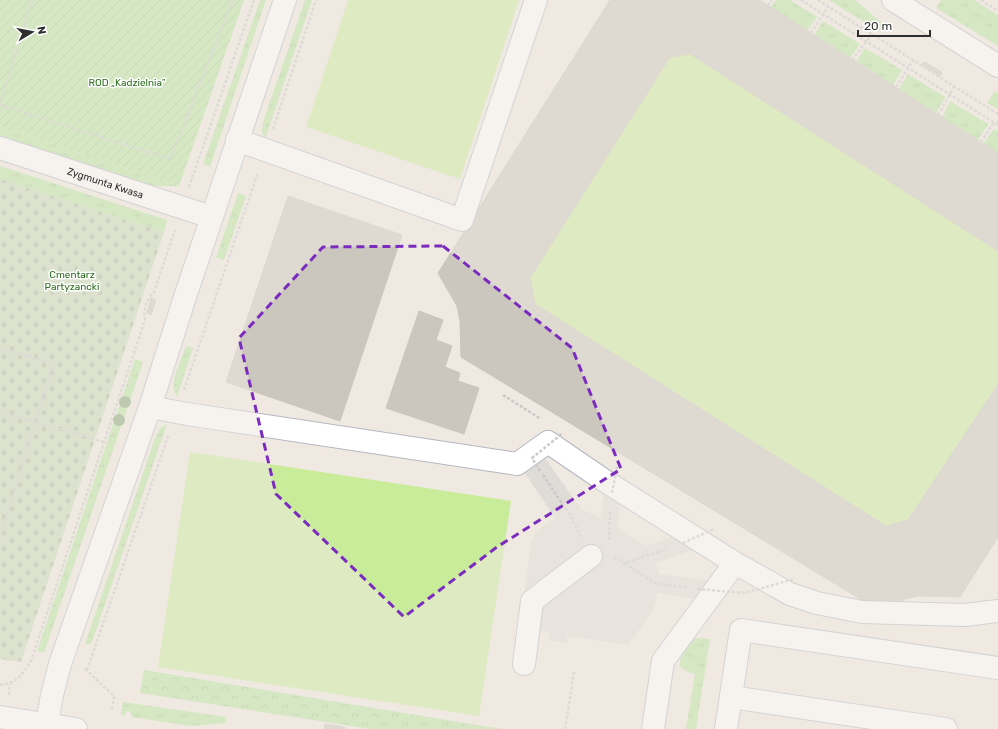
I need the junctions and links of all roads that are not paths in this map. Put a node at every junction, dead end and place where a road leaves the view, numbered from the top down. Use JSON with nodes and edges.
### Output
{"nodes":[{"id":1,"x":285,"y":0,"type":"edge"},
{"id":2,"x":536,"y":0,"type":"edge"},
{"id":3,"x":893,"y":0,"type":"edge"},
{"id":4,"x":998,"y":66,"type":"edge"},
{"id":5,"x":237,"y":140,"type":"junction"},
{"id":6,"x":0,"y":148,"type":"edge"},
{"id":7,"x":211,"y":217,"type":"junction"},
{"id":8,"x":150,"y":407,"type":"junction"},
{"id":9,"x":591,"y":556,"type":"road end"},
{"id":10,"x":735,"y":563,"type":"junction"},
{"id":11,"x":998,"y":611,"type":"edge"},
{"id":12,"x":524,"y":664,"type":"dead end"},
{"id":13,"x":998,"y":668,"type":"edge"},
{"id":14,"x":731,"y":696,"type":"junction"},
{"id":15,"x":0,"y":717,"type":"edge"},
{"id":16,"x":46,"y":727,"type":"edge"},
{"id":17,"x":76,"y":729,"type":"edge"},
{"id":18,"x":653,"y":729,"type":"edge"},
{"id":19,"x":726,"y":729,"type":"edge"},
{"id":20,"x":946,"y":729,"type":"edge"}],
"edges":[{"from":1,"to":5,"type":"street"},
{"from":2,"to":5,"type":"street"},
{"from":3,"to":4,"type":"street"},
{"from":5,"to":7,"type":"street"},
{"from":6,"to":7,"type":"street","name":"Zygmunta Kwasa"},
{"from":7,"to":8,"type":"street"},
{"from":8,"to":10,"type":"street"},
{"from":8,"to":16,"type":"street"},
{"from":9,"to":12,"type":"street"},
{"from":10,"to":11,"type":"street"},
{"from":10,"to":18,"type":"street"},
{"from":13,"to":14,"type":"street"},
{"from":14,"to":19,"type":"street"},
{"from":14,"to":20,"type":"street"},
{"from":15,"to":16,"type":"street"},
{"from":16,"to":17,"type":"street"}]}
